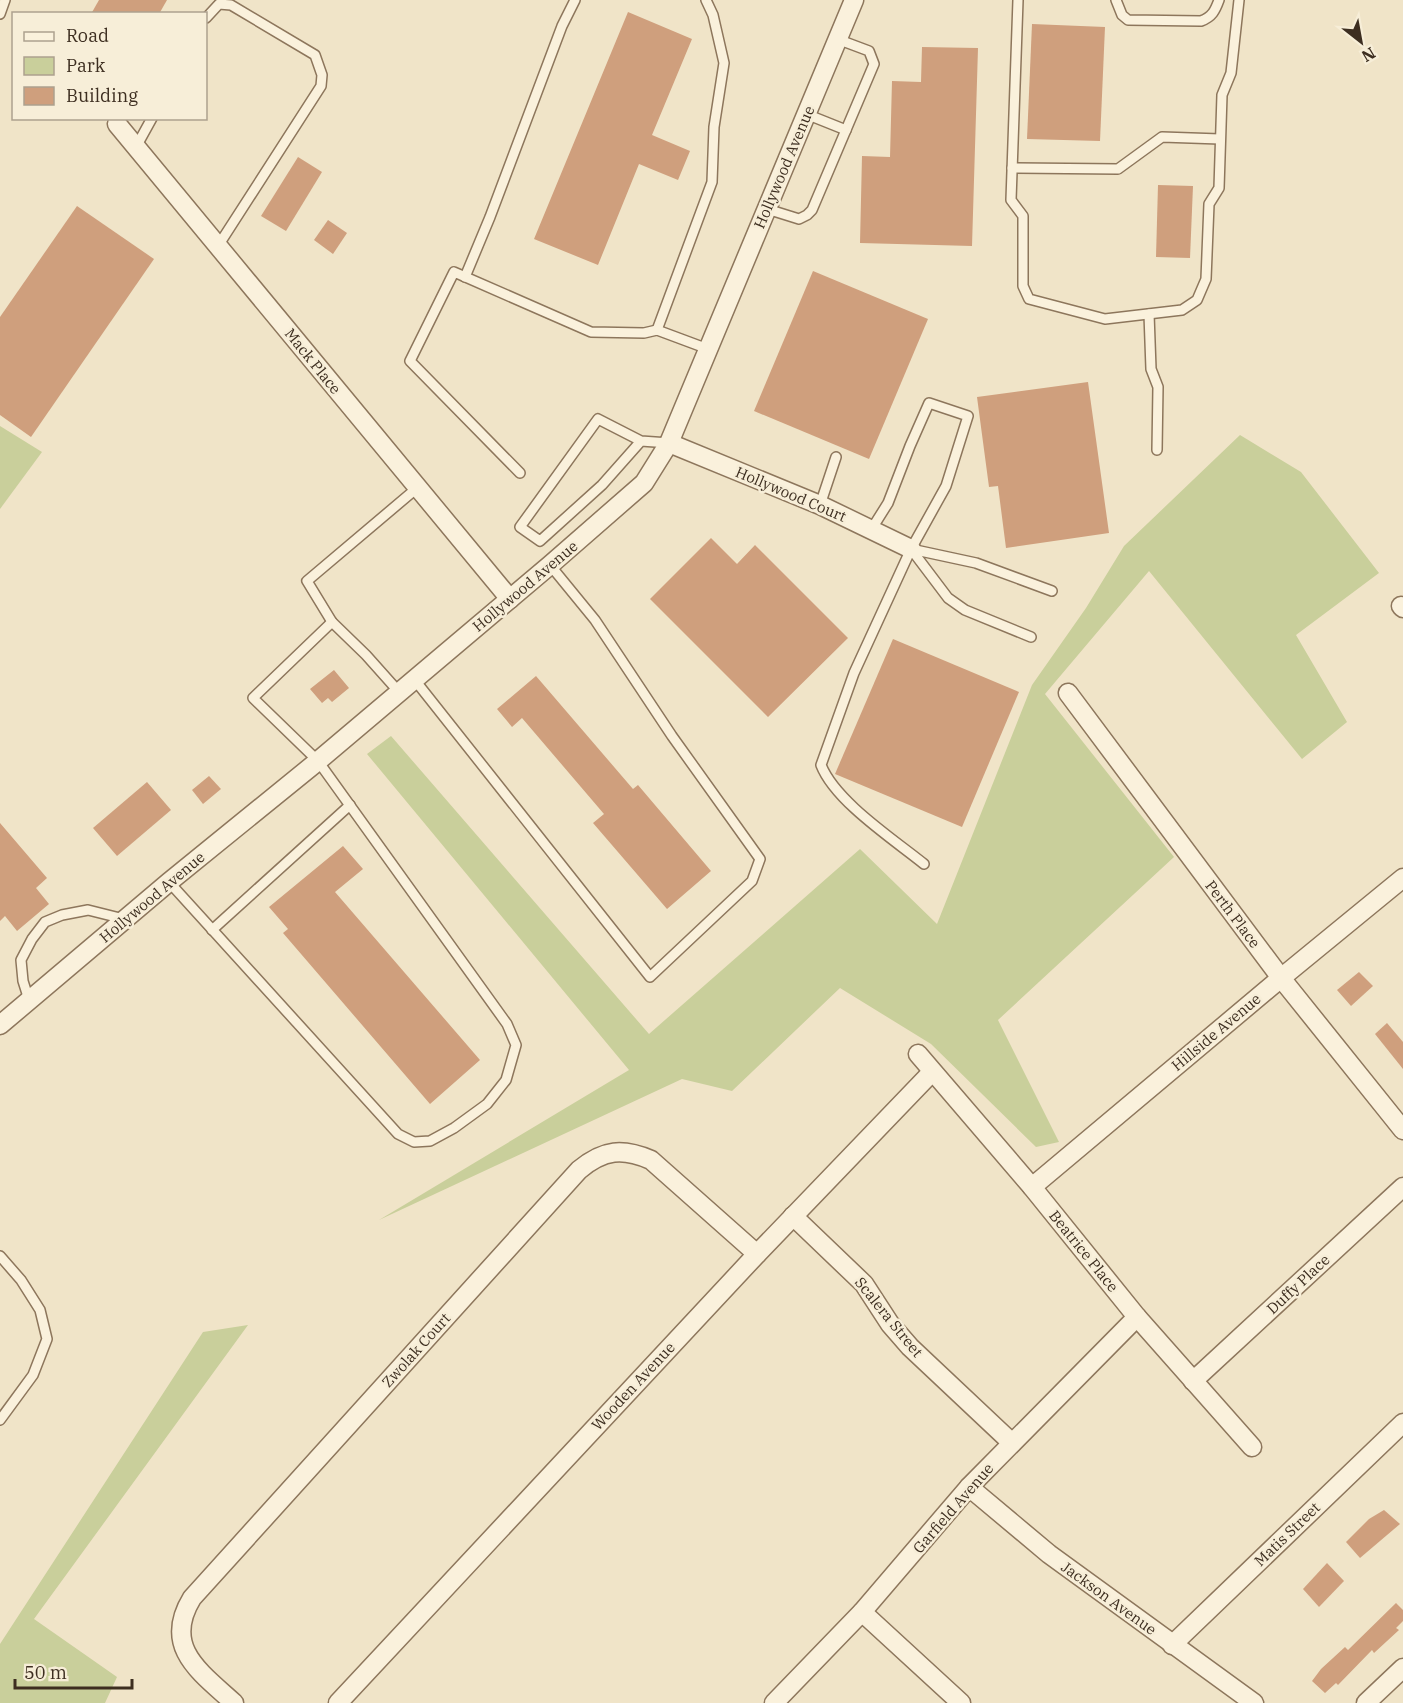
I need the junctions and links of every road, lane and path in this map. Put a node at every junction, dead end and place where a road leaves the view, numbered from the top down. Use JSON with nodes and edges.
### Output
{"nodes":[{"id":1,"x":5,"y":0,"type":"edge"},
{"id":2,"x":574,"y":0,"type":"edge"},
{"id":3,"x":706,"y":0,"type":"edge"},
{"id":4,"x":854,"y":0,"type":"edge"},
{"id":5,"x":1018,"y":0,"type":"edge"},
{"id":6,"x":1116,"y":0,"type":"edge"},
{"id":7,"x":1219,"y":0,"type":"edge"},
{"id":8,"x":1239,"y":0,"type":"edge"},
{"id":9,"x":0,"y":14,"type":"edge"},
{"id":10,"x":207,"y":17,"type":"edge"},
{"id":11,"x":837,"y":39,"type":"junction"},
{"id":12,"x":806,"y":114,"type":"junction"},
{"id":13,"x":151,"y":120,"type":"edge"},
{"id":14,"x":117,"y":123,"type":"dead end"},
{"id":15,"x":846,"y":130,"type":"junction"},
{"id":16,"x":1220,"y":139,"type":"junction"},
{"id":17,"x":136,"y":147,"type":"junction"},
{"id":18,"x":1012,"y":168,"type":"junction"},
{"id":19,"x":766,"y":209,"type":"junction"},
{"id":20,"x":218,"y":246,"type":"junction"},
{"id":21,"x":465,"y":277,"type":"junction"},
{"id":22,"x":1149,"y":314,"type":"junction"},
{"id":23,"x":657,"y":330,"type":"junction"},
{"id":24,"x":708,"y":349,"type":"junction"},
{"id":25,"x":641,"y":441,"type":"junction"},
{"id":26,"x":669,"y":443,"type":"junction"},
{"id":27,"x":1157,"y":450,"type":"dead end"},
{"id":28,"x":836,"y":457,"type":"dead end"},
{"id":29,"x":520,"y":473,"type":"dead end"},
{"id":30,"x":417,"y":488,"type":"junction"},
{"id":31,"x":820,"y":505,"type":"junction"},
{"id":32,"x":871,"y":530,"type":"junction"},
{"id":33,"x":911,"y":549,"type":"junction"},
{"id":34,"x":550,"y":565,"type":"junction"},
{"id":35,"x":1053,"y":591,"type":"dead end"},
{"id":36,"x":510,"y":599,"type":"junction"},
{"id":37,"x":332,"y":622,"type":"junction"},
{"id":38,"x":1030,"y":637,"type":"dead end"},
{"id":39,"x":414,"y":679,"type":"junction"},
{"id":40,"x":399,"y":692,"type":"junction"},
{"id":41,"x":1068,"y":693,"type":"dead end"},
{"id":42,"x":318,"y":761,"type":"junction"},
{"id":43,"x":350,"y":805,"type":"junction"},
{"id":44,"x":924,"y":864,"type":"dead end"},
{"id":45,"x":1403,"y":878,"type":"edge"},
{"id":46,"x":169,"y":882,"type":"junction"},
{"id":47,"x":124,"y":919,"type":"junction"},
{"id":48,"x":212,"y":930,"type":"junction"},
{"id":49,"x":1281,"y":978,"type":"junction"},
{"id":50,"x":29,"y":1000,"type":"junction"},
{"id":51,"x":1,"y":1023,"type":"edge"},
{"id":52,"x":918,"y":1054,"type":"dead end"},
{"id":53,"x":932,"y":1072,"type":"junction"},
{"id":54,"x":1403,"y":1130,"type":"edge"},
{"id":55,"x":1032,"y":1187,"type":"junction"},
{"id":56,"x":1403,"y":1187,"type":"edge"},
{"id":57,"x":793,"y":1216,"type":"junction"},
{"id":58,"x":757,"y":1254,"type":"junction"},
{"id":59,"x":0,"y":1256,"type":"edge"},
{"id":60,"x":1137,"y":1317,"type":"junction"},
{"id":61,"x":1193,"y":1381,"type":"junction"},
{"id":62,"x":0,"y":1420,"type":"edge"},
{"id":63,"x":1403,"y":1423,"type":"edge"},
{"id":64,"x":1012,"y":1443,"type":"junction"},
{"id":65,"x":1251,"y":1447,"type":"dead end"},
{"id":66,"x":969,"y":1487,"type":"junction"},
{"id":67,"x":862,"y":1612,"type":"junction"},
{"id":68,"x":1172,"y":1645,"type":"junction"},
{"id":69,"x":1403,"y":1668,"type":"edge"},
{"id":70,"x":234,"y":1703,"type":"edge"},
{"id":71,"x":338,"y":1703,"type":"edge"},
{"id":72,"x":774,"y":1703,"type":"edge"},
{"id":73,"x":961,"y":1703,"type":"edge"},
{"id":74,"x":1254,"y":1703,"type":"edge"},
{"id":75,"x":1366,"y":1703,"type":"edge"}],
"edges":[{"from":1,"to":9,"type":"lane"},
{"from":2,"to":21,"type":"lane"},
{"from":3,"to":23,"type":"lane"},
{"from":4,"to":11,"type":"street","name":"Hollywood Avenue"},
{"from":5,"to":18,"type":"lane"},
{"from":6,"to":7,"type":"lane"},
{"from":8,"to":16,"type":"lane"},
{"from":10,"to":20,"type":"lane"},
{"from":11,"to":12,"type":"street","name":"Hollywood Avenue"},
{"from":11,"to":15,"type":"lane"},
{"from":12,"to":15,"type":"lane"},
{"from":12,"to":19,"type":"street","name":"Hollywood Avenue"},
{"from":13,"to":17,"type":"lane"},
{"from":14,"to":17,"type":"street","name":"Mack Place"},
{"from":15,"to":19,"type":"lane"},
{"from":16,"to":18,"type":"lane"},
{"from":16,"to":22,"type":"lane"},
{"from":17,"to":20,"type":"street","name":"Mack Place"},
{"from":18,"to":22,"type":"lane"},
{"from":19,"to":24,"type":"street","name":"Hollywood Avenue"},
{"from":20,"to":30,"type":"street","name":"Mack Place"},
{"from":21,"to":23,"type":"lane"},
{"from":21,"to":29,"type":"lane"},
{"from":22,"to":27,"type":"lane"},
{"from":23,"to":24,"type":"lane"},
{"from":24,"to":26,"type":"street","name":"Hollywood Avenue"},
{"from":25,"to":25,"type":"lane"},
{"from":25,"to":26,"type":"lane"},
{"from":26,"to":31,"type":"street","name":"Hollywood Court"},
{"from":26,"to":34,"type":"street","name":"Hollywood Avenue"},
{"from":28,"to":31,"type":"lane"},
{"from":30,"to":36,"type":"street","name":"Mack Place"},
{"from":30,"to":37,"type":"lane"},
{"from":31,"to":32,"type":"street","name":"Hollywood Court"},
{"from":32,"to":33,"type":"street","name":"Hollywood Court"},
{"from":32,"to":33,"type":"lane"},
{"from":33,"to":35,"type":"lane"},
{"from":33,"to":38,"type":"lane"},
{"from":33,"to":44,"type":"lane"},
{"from":34,"to":36,"type":"street","name":"Hollywood Avenue"},
{"from":34,"to":39,"type":"lane"},
{"from":36,"to":39,"type":"street","name":"Hollywood Avenue"},
{"from":37,"to":40,"type":"lane"},
{"from":37,"to":42,"type":"lane"},
{"from":39,"to":40,"type":"street","name":"Hollywood Avenue"},
{"from":40,"to":42,"type":"street","name":"Hollywood Avenue"},
{"from":41,"to":49,"type":"street","name":"Perth Place"},
{"from":42,"to":43,"type":"lane"},
{"from":42,"to":46,"type":"street","name":"Hollywood Avenue"},
{"from":43,"to":48,"type":"lane"},
{"from":43,"to":48,"type":"lane"},
{"from":45,"to":49,"type":"street","name":"Hillside Avenue"},
{"from":46,"to":47,"type":"street","name":"Hollywood Avenue"},
{"from":46,"to":48,"type":"lane"},
{"from":47,"to":50,"type":"street","name":"Hollywood Avenue"},
{"from":47,"to":50,"type":"lane"},
{"from":49,"to":54,"type":"street","name":"Perth Place"},
{"from":49,"to":55,"type":"street","name":"Hillside Avenue"},
{"from":50,"to":51,"type":"street","name":"Hollywood Avenue"},
{"from":52,"to":53,"type":"street","name":"Beatrice Place"},
{"from":53,"to":55,"type":"street","name":"Beatrice Place"},
{"from":53,"to":57,"type":"street","name":"Wooden Avenue"},
{"from":55,"to":60,"type":"street","name":"Beatrice Place"},
{"from":56,"to":61,"type":"street","name":"Duffy Place"},
{"from":57,"to":58,"type":"street","name":"Wooden Avenue"},
{"from":57,"to":64,"type":"street","name":"Scalera Street"},
{"from":58,"to":70,"type":"street","name":"Zwolak Court"},
{"from":58,"to":71,"type":"street","name":"Wooden Avenue"},
{"from":59,"to":62,"type":"lane"},
{"from":60,"to":61,"type":"street","name":"Beatrice Place"},
{"from":60,"to":64,"type":"street","name":"Garfield Avenue"},
{"from":61,"to":65,"type":"street","name":"Beatrice Place"},
{"from":63,"to":68,"type":"street","name":"Matis Street"},
{"from":64,"to":66,"type":"street","name":"Garfield Avenue"},
{"from":66,"to":67,"type":"street","name":"Garfield Avenue"},
{"from":66,"to":68,"type":"street","name":"Jackson Avenue"},
{"from":67,"to":72,"type":"street","name":"Garfield Avenue"},
{"from":67,"to":73,"type":"street"},
{"from":68,"to":74,"type":"street","name":"Jackson Avenue"},
{"from":69,"to":75,"type":"street"}]}
